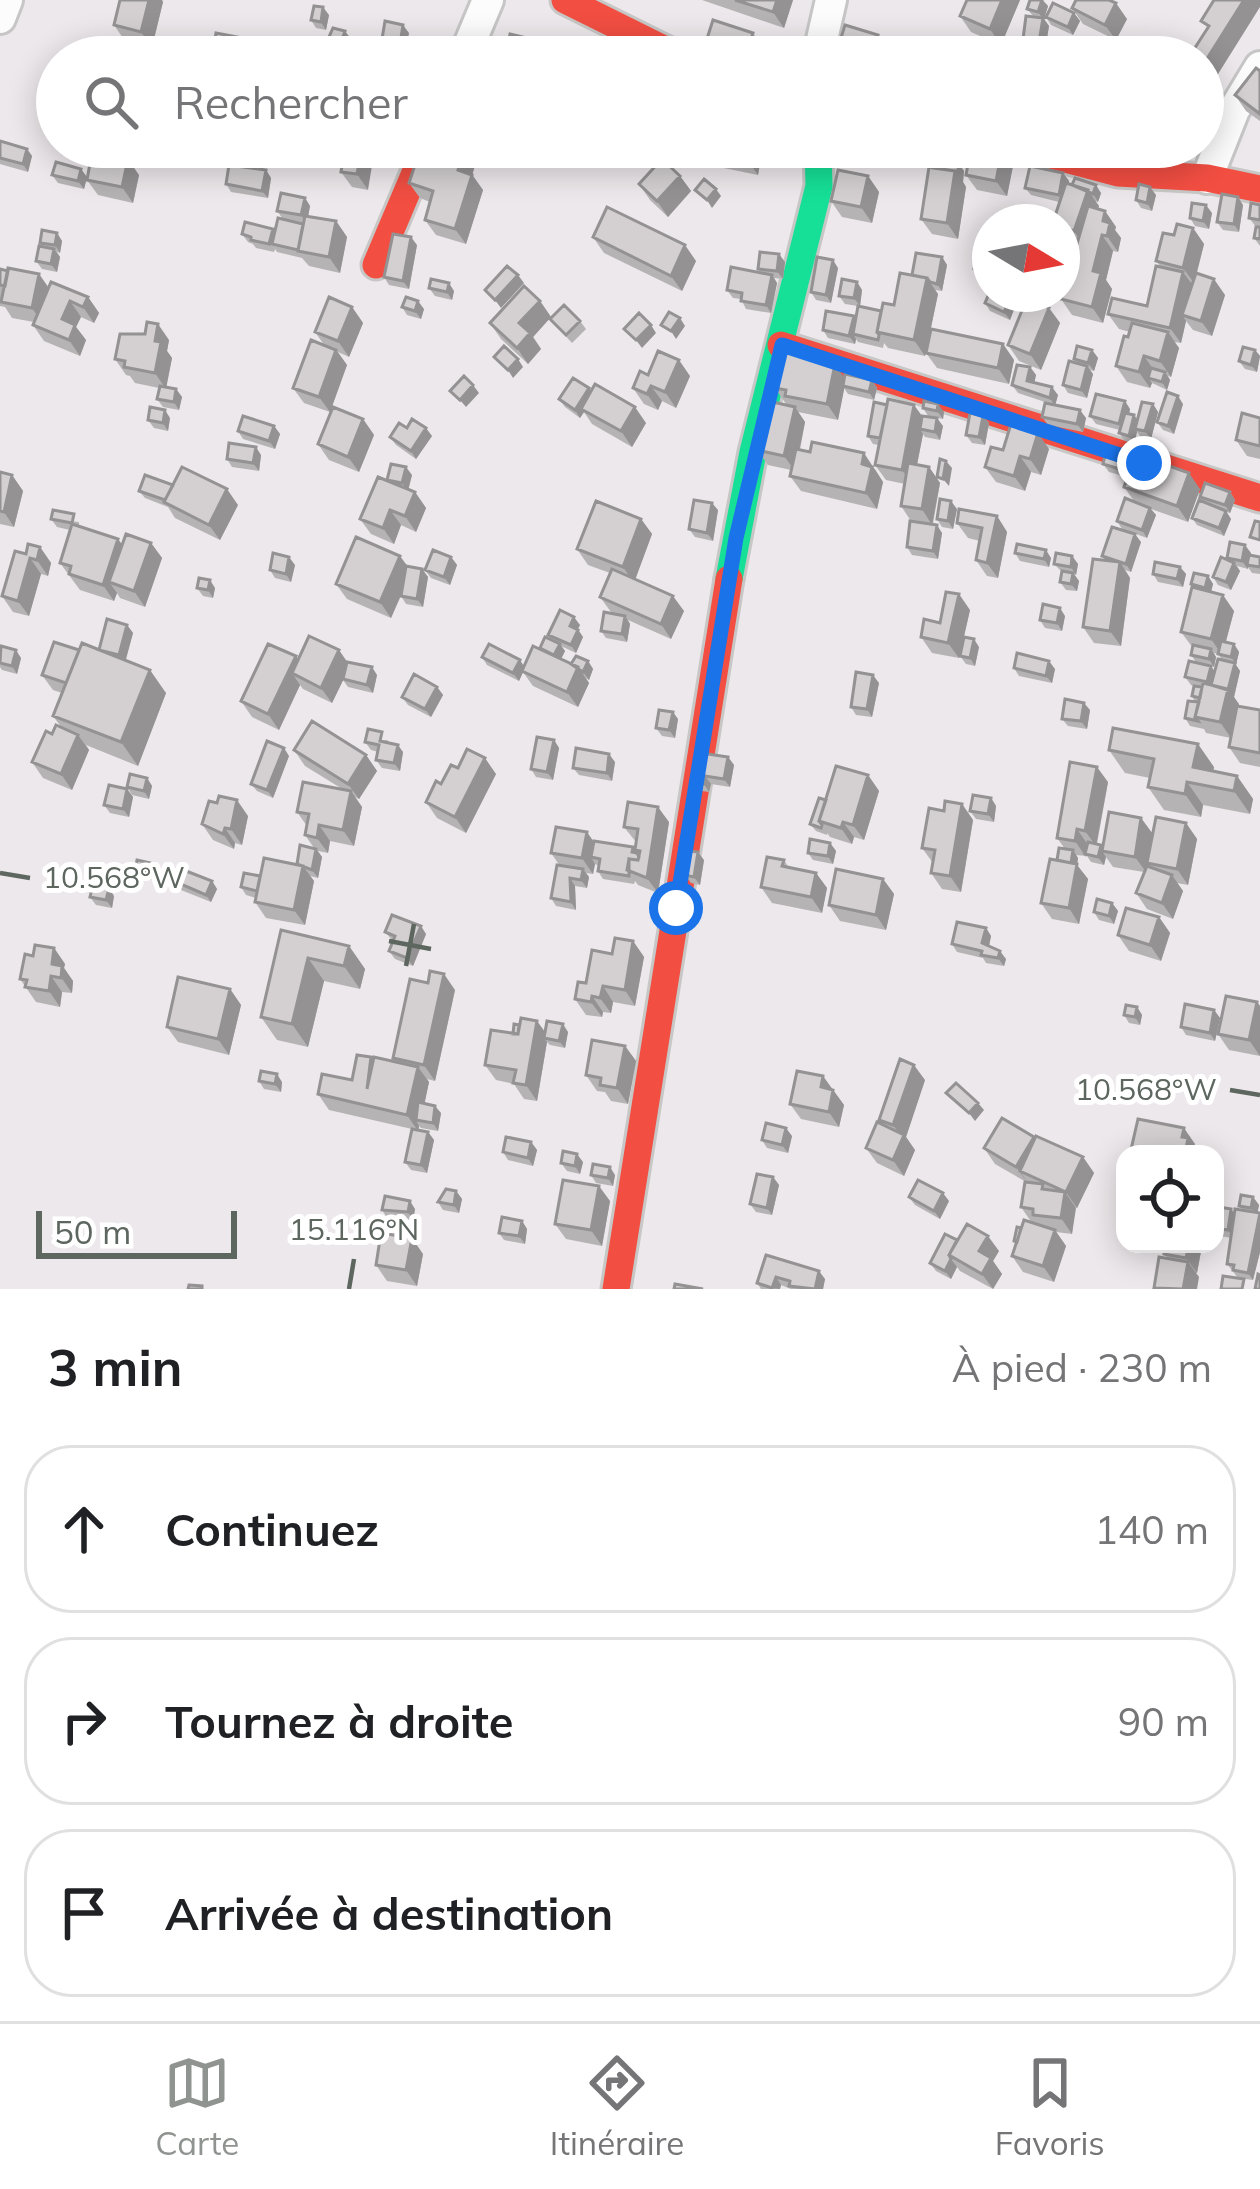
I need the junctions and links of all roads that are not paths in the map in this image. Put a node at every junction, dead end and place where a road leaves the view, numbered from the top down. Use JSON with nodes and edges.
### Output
{"nodes":[{"id":1,"x":8,"y":0,"type":"edge"},
{"id":2,"x":488,"y":0,"type":"edge"},
{"id":3,"x":565,"y":0,"type":"edge"},
{"id":4,"x":831,"y":0,"type":"edge"},
{"id":5,"x":0,"y":18,"type":"edge"},
{"id":6,"x":473,"y":36,"type":"edge"},
{"id":7,"x":633,"y":36,"type":"edge"},
{"id":8,"x":823,"y":36,"type":"edge"},
{"id":9,"x":1260,"y":67,"type":"edge"},
{"id":10,"x":1224,"y":136,"type":"edge"},
{"id":11,"x":417,"y":168,"type":"edge"},
{"id":12,"x":819,"y":168,"type":"edge"},
{"id":13,"x":1099,"y":168,"type":"edge"},
{"id":14,"x":1212,"y":168,"type":"edge"},
{"id":15,"x":1208,"y":178,"type":"junction"},
{"id":16,"x":1260,"y":189,"type":"edge"},
{"id":17,"x":376,"y":265,"type":"dead end"},
{"id":18,"x":782,"y":345,"type":"junction"},
{"id":19,"x":1260,"y":498,"type":"edge"},
{"id":20,"x":616,"y":1289,"type":"edge"}],
"edges":[{"from":1,"to":5,"type":"street"},
{"from":2,"to":6,"type":"street"},
{"from":3,"to":7,"type":"street"},
{"from":4,"to":8,"type":"street"},
{"from":9,"to":10,"type":"street"},
{"from":11,"to":17,"type":"street"},
{"from":12,"to":18,"type":"street"},
{"from":13,"to":15,"type":"street"},
{"from":14,"to":15,"type":"street"},
{"from":15,"to":16,"type":"street"},
{"from":18,"to":19,"type":"street"},
{"from":18,"to":20,"type":"street"}]}
